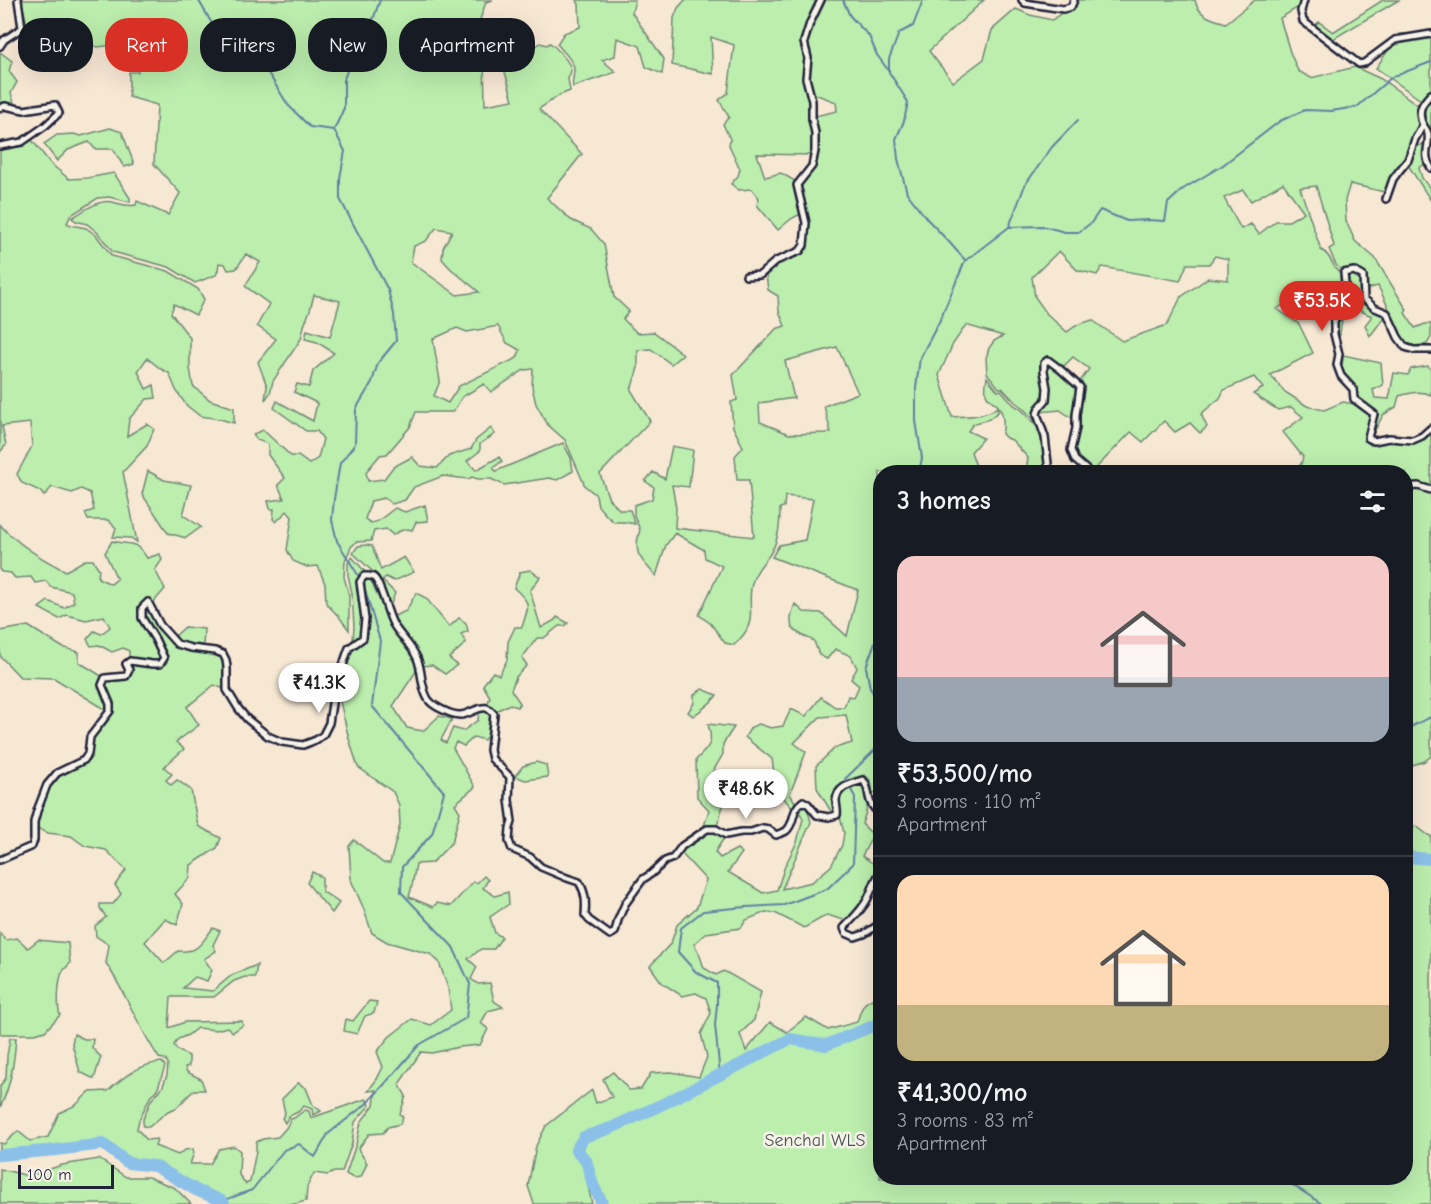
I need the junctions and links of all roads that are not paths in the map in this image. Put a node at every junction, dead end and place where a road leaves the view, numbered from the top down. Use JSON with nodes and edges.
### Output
{"nodes":[{"id":1,"x":18,"y":0,"type":"edge"},
{"id":2,"x":821,"y":0,"type":"edge"},
{"id":3,"x":1022,"y":0,"type":"edge"},
{"id":4,"x":1074,"y":0,"type":"edge"},
{"id":5,"x":1304,"y":0,"type":"edge"},
{"id":6,"x":1431,"y":34,"type":"edge"},
{"id":7,"x":0,"y":46,"type":"edge"},
{"id":8,"x":1431,"y":94,"type":"edge"},
{"id":9,"x":0,"y":108,"type":"edge"},
{"id":10,"x":1423,"y":125,"type":"junction"},
{"id":11,"x":0,"y":146,"type":"edge"},
{"id":12,"x":1431,"y":168,"type":"edge"},
{"id":13,"x":1386,"y":199,"type":"dead end"},
{"id":14,"x":746,"y":276,"type":"dead end"},
{"id":15,"x":1431,"y":350,"type":"edge"},
{"id":16,"x":1431,"y":428,"type":"edge"},
{"id":17,"x":1048,"y":465,"type":"edge"},
{"id":18,"x":1081,"y":465,"type":"edge"},
{"id":19,"x":1413,"y":486,"type":"edge"},
{"id":20,"x":1431,"y":490,"type":"edge"},
{"id":21,"x":873,"y":806,"type":"edge"},
{"id":22,"x":0,"y":860,"type":"edge"},
{"id":23,"x":873,"y":886,"type":"edge"},
{"id":24,"x":873,"y":928,"type":"edge"}],
"edges":[{"from":1,"to":7,"type":"street"},
{"from":2,"to":14,"type":"street"},
{"from":3,"to":4,"type":"street"},
{"from":5,"to":6,"type":"street"},
{"from":8,"to":10,"type":"street"},
{"from":9,"to":11,"type":"street"},
{"from":10,"to":12,"type":"street"},
{"from":10,"to":13,"type":"street"},
{"from":15,"to":16,"type":"street"},
{"from":17,"to":18,"type":"street"},
{"from":19,"to":20,"type":"street"},
{"from":21,"to":22,"type":"street"},
{"from":23,"to":24,"type":"street"}]}
